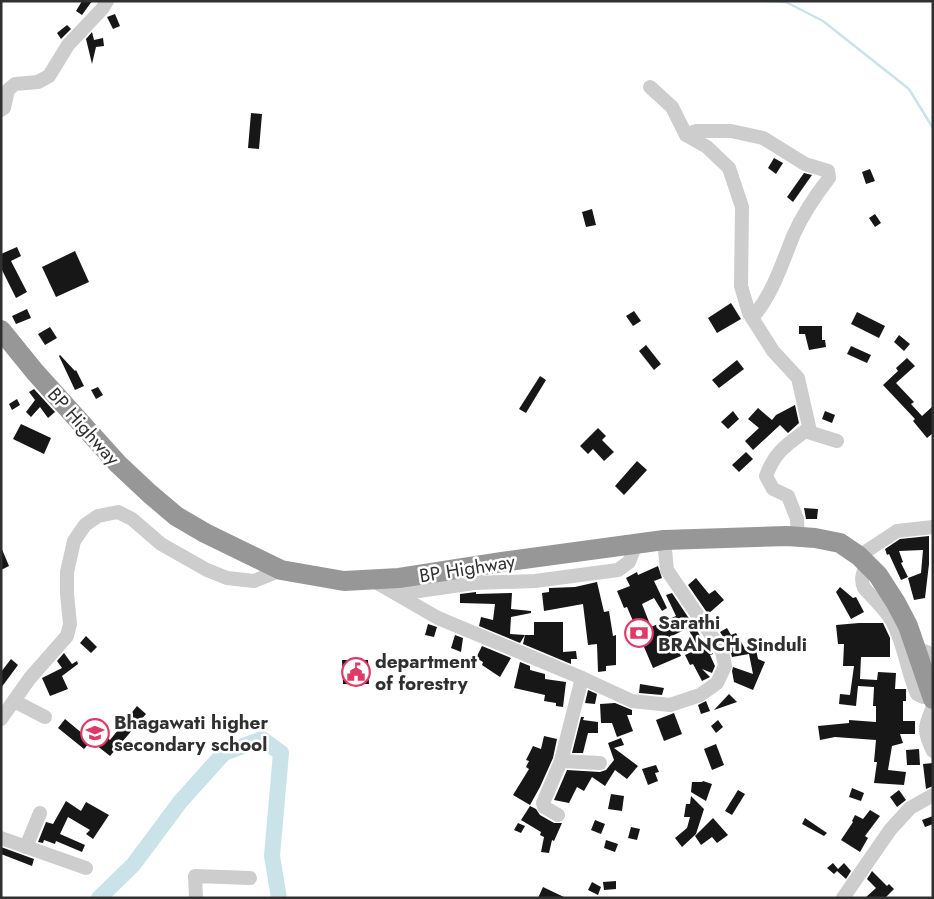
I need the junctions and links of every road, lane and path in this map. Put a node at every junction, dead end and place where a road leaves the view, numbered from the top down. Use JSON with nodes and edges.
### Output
{"nodes":[{"id":1,"x":107,"y":1,"type":"edge"},
{"id":2,"x":650,"y":86,"type":"dead end"},
{"id":3,"x":1,"y":110,"type":"edge"},
{"id":4,"x":686,"y":135,"type":"junction"},
{"id":5,"x":752,"y":318,"type":"junction"},
{"id":6,"x":1,"y":330,"type":"edge"},
{"id":7,"x":810,"y":431,"type":"junction"},
{"id":8,"x":837,"y":441,"type":"dead end"},
{"id":9,"x":933,"y":527,"type":"edge"},
{"id":10,"x":798,"y":536,"type":"junction"},
{"id":11,"x":664,"y":540,"type":"junction"},
{"id":12,"x":863,"y":560,"type":"junction"},
{"id":13,"x":281,"y":570,"type":"junction"},
{"id":14,"x":378,"y":583,"type":"junction"},
{"id":15,"x":916,"y":648,"type":"junction"},
{"id":16,"x":933,"y":662,"type":"edge"},
{"id":17,"x":582,"y":678,"type":"junction"},
{"id":18,"x":932,"y":698,"type":"edge"},
{"id":19,"x":14,"y":701,"type":"junction"},
{"id":20,"x":45,"y":717,"type":"dead end"},
{"id":21,"x":1,"y":719,"type":"edge"},
{"id":22,"x":933,"y":751,"type":"edge"},
{"id":23,"x":562,"y":761,"type":"junction"},
{"id":24,"x":600,"y":763,"type":"dead end"},
{"id":25,"x":933,"y":795,"type":"edge"},
{"id":26,"x":40,"y":813,"type":"dead end"},
{"id":27,"x":558,"y":815,"type":"dead end"},
{"id":28,"x":1,"y":838,"type":"edge"},
{"id":29,"x":26,"y":848,"type":"junction"},
{"id":30,"x":86,"y":868,"type":"dead end"},
{"id":31,"x":250,"y":878,"type":"dead end"},
{"id":32,"x":196,"y":898,"type":"edge"},
{"id":33,"x":843,"y":898,"type":"edge"}],
"edges":[{"from":1,"to":3,"type":"street"},
{"from":2,"to":4,"type":"street"},
{"from":4,"to":5,"type":"street"},
{"from":4,"to":5,"type":"street"},
{"from":5,"to":7,"type":"street"},
{"from":6,"to":13,"type":"highway","name":"BP Highway"},
{"from":7,"to":8,"type":"street"},
{"from":7,"to":10,"type":"street"},
{"from":9,"to":12,"type":"street"},
{"from":10,"to":11,"type":"highway","name":"BP Highway"},
{"from":10,"to":12,"type":"highway","name":"BP Highway"},
{"from":11,"to":14,"type":"highway","name":"BP Highway"},
{"from":11,"to":17,"type":"street"},
{"from":12,"to":15,"type":"highway","name":"BP Highway"},
{"from":12,"to":18,"type":"street"},
{"from":13,"to":14,"type":"highway","name":"BP Highway"},
{"from":13,"to":19,"type":"street"},
{"from":14,"to":17,"type":"street"},
{"from":15,"to":16,"type":"street"},
{"from":15,"to":18,"type":"highway","name":"BP Highway"},
{"from":17,"to":23,"type":"street"},
{"from":18,"to":22,"type":"street"},
{"from":19,"to":20,"type":"street"},
{"from":19,"to":21,"type":"street"},
{"from":23,"to":24,"type":"street"},
{"from":23,"to":27,"type":"street"},
{"from":25,"to":33,"type":"street"},
{"from":26,"to":29,"type":"street"},
{"from":28,"to":29,"type":"street"},
{"from":29,"to":30,"type":"street"},
{"from":31,"to":32,"type":"street"}]}
